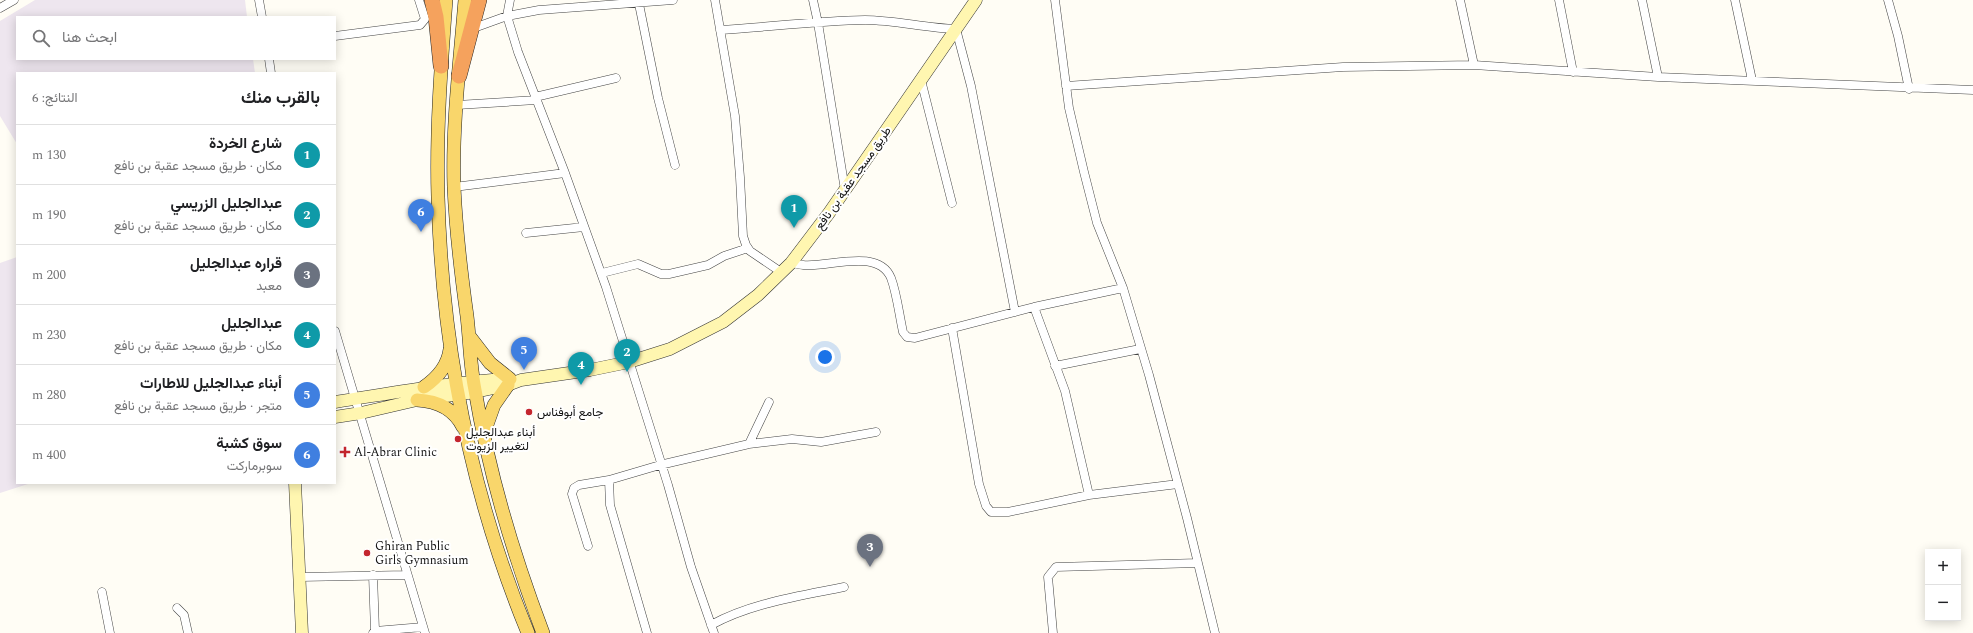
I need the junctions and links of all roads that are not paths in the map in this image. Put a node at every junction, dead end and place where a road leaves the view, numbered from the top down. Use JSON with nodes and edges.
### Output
{"nodes":[{"id":1,"x":14,"y":0,"type":"edge"},
{"id":2,"x":258,"y":0,"type":"edge"},
{"id":3,"x":419,"y":0,"type":"edge"},
{"id":4,"x":432,"y":0,"type":"edge"},
{"id":5,"x":446,"y":0,"type":"edge"},
{"id":6,"x":464,"y":0,"type":"edge"},
{"id":7,"x":479,"y":0,"type":"edge"},
{"id":8,"x":510,"y":0,"type":"edge"},
{"id":9,"x":673,"y":0,"type":"edge"},
{"id":10,"x":715,"y":0,"type":"edge"},
{"id":11,"x":813,"y":0,"type":"edge"},
{"id":12,"x":976,"y":0,"type":"edge"},
{"id":13,"x":1055,"y":0,"type":"edge"},
{"id":14,"x":1460,"y":0,"type":"edge"},
{"id":15,"x":1559,"y":0,"type":"edge"},
{"id":16,"x":1642,"y":0,"type":"edge"},
{"id":17,"x":1735,"y":0,"type":"edge"},
{"id":18,"x":1888,"y":0,"type":"edge"},
{"id":19,"x":639,"y":4,"type":"junction"},
{"id":20,"x":0,"y":8,"type":"edge"},
{"id":21,"x":262,"y":16,"type":"edge"},
{"id":22,"x":507,"y":16,"type":"junction"},
{"id":23,"x":818,"y":23,"type":"junction"},
{"id":24,"x":956,"y":29,"type":"junction"},
{"id":25,"x":470,"y":30,"type":"junction"},
{"id":26,"x":720,"y":30,"type":"junction"},
{"id":27,"x":336,"y":36,"type":"edge"},
{"id":28,"x":1474,"y":65,"type":"junction"},
{"id":29,"x":441,"y":66,"type":"junction"},
{"id":30,"x":1573,"y":72,"type":"junction"},
{"id":31,"x":459,"y":76,"type":"junction"},
{"id":32,"x":1658,"y":77,"type":"junction"},
{"id":33,"x":616,"y":78,"type":"dead end"},
{"id":34,"x":921,"y":80,"type":"junction"},
{"id":35,"x":1752,"y":80,"type":"junction"},
{"id":36,"x":1066,"y":86,"type":"junction"},
{"id":37,"x":1908,"y":89,"type":"junction"},
{"id":38,"x":1973,"y":90,"type":"edge"},
{"id":39,"x":535,"y":98,"type":"junction"},
{"id":40,"x":457,"y":106,"type":"junction"},
{"id":41,"x":675,"y":165,"type":"dead end"},
{"id":42,"x":565,"y":173,"type":"junction"},
{"id":43,"x":454,"y":187,"type":"junction"},
{"id":44,"x":846,"y":190,"type":"junction"},
{"id":45,"x":952,"y":203,"type":"dead end"},
{"id":46,"x":584,"y":227,"type":"junction"},
{"id":47,"x":526,"y":233,"type":"dead end"},
{"id":48,"x":748,"y":248,"type":"junction"},
{"id":49,"x":791,"y":262,"type":"junction"},
{"id":50,"x":781,"y":272,"type":"junction"},
{"id":51,"x":602,"y":273,"type":"junction"},
{"id":52,"x":1123,"y":288,"type":"junction"},
{"id":53,"x":1034,"y":307,"type":"junction"},
{"id":54,"x":1015,"y":312,"type":"junction"},
{"id":55,"x":952,"y":328,"type":"junction"},
{"id":56,"x":336,"y":335,"type":"edge"},
{"id":57,"x":469,"y":336,"type":"junction"},
{"id":58,"x":450,"y":341,"type":"junction"},
{"id":59,"x":1140,"y":349,"type":"junction"},
{"id":60,"x":629,"y":362,"type":"junction"},
{"id":61,"x":1055,"y":366,"type":"junction"},
{"id":62,"x":513,"y":381,"type":"junction"},
{"id":63,"x":424,"y":387,"type":"junction"},
{"id":64,"x":474,"y":387,"type":"junction"},
{"id":65,"x":458,"y":389,"type":"junction"},
{"id":66,"x":356,"y":399,"type":"junction"},
{"id":67,"x":417,"y":400,"type":"junction"},
{"id":68,"x":336,"y":402,"type":"edge"},
{"id":69,"x":769,"y":402,"type":"dead end"},
{"id":70,"x":361,"y":413,"type":"junction"},
{"id":71,"x":336,"y":417,"type":"edge"},
{"id":72,"x":876,"y":432,"type":"dead end"},
{"id":73,"x":465,"y":433,"type":"junction"},
{"id":74,"x":484,"y":435,"type":"junction"},
{"id":75,"x":749,"y":444,"type":"junction"},
{"id":76,"x":660,"y":465,"type":"junction"},
{"id":77,"x":609,"y":480,"type":"junction"},
{"id":78,"x":295,"y":484,"type":"edge"},
{"id":79,"x":1178,"y":484,"type":"junction"},
{"id":80,"x":1089,"y":495,"type":"junction"},
{"id":81,"x":588,"y":546,"type":"dead end"},
{"id":82,"x":1198,"y":563,"type":"junction"},
{"id":83,"x":373,"y":575,"type":"junction"},
{"id":84,"x":407,"y":575,"type":"junction"},
{"id":85,"x":300,"y":577,"type":"junction"},
{"id":86,"x":844,"y":587,"type":"dead end"},
{"id":87,"x":102,"y":592,"type":"dead end"},
{"id":88,"x":177,"y":608,"type":"dead end"},
{"id":89,"x":712,"y":629,"type":"edge"},
{"id":90,"x":424,"y":630,"type":"edge"},
{"id":91,"x":374,"y":632,"type":"edge"},
{"id":92,"x":110,"y":633,"type":"edge"},
{"id":93,"x":188,"y":633,"type":"edge"},
{"id":94,"x":302,"y":633,"type":"edge"},
{"id":95,"x":528,"y":633,"type":"edge"},
{"id":96,"x":543,"y":633,"type":"edge"},
{"id":97,"x":647,"y":633,"type":"edge"},
{"id":98,"x":1053,"y":633,"type":"edge"},
{"id":99,"x":1215,"y":633,"type":"edge"}],
"edges":[{"from":1,"to":20,"type":"street"},
{"from":2,"to":21,"type":"street"},
{"from":3,"to":27,"type":"street"},
{"from":4,"to":29,"type":"highway"},
{"from":5,"to":29,"type":"main road"},
{"from":6,"to":31,"type":"main road"},
{"from":7,"to":25,"type":"highway"},
{"from":8,"to":22,"type":"street"},
{"from":9,"to":19,"type":"street"},
{"from":10,"to":26,"type":"street"},
{"from":11,"to":23,"type":"street"},
{"from":12,"to":24,"type":"street","name":"طريق مسجد عقبة بن نافع"},
{"from":13,"to":36,"type":"street"},
{"from":14,"to":28,"type":"street"},
{"from":15,"to":30,"type":"street"},
{"from":16,"to":32,"type":"street"},
{"from":17,"to":35,"type":"street"},
{"from":18,"to":37,"type":"street"},
{"from":19,"to":22,"type":"street"},
{"from":19,"to":41,"type":"street"},
{"from":22,"to":25,"type":"street"},
{"from":22,"to":39,"type":"street"},
{"from":23,"to":24,"type":"street"},
{"from":23,"to":26,"type":"street"},
{"from":23,"to":44,"type":"street"},
{"from":24,"to":34,"type":"street","name":"طريق مسجد عقبة بن نافع"},
{"from":24,"to":54,"type":"street"},
{"from":25,"to":31,"type":"highway"},
{"from":26,"to":48,"type":"street"},
{"from":28,"to":30,"type":"street"},
{"from":28,"to":36,"type":"street"},
{"from":29,"to":58,"type":"main road"},
{"from":30,"to":32,"type":"street"},
{"from":31,"to":40,"type":"main road"},
{"from":32,"to":35,"type":"street"},
{"from":33,"to":39,"type":"street"},
{"from":34,"to":44,"type":"street","name":"طريق مسجد عقبة بن نافع"},
{"from":34,"to":45,"type":"street"},
{"from":35,"to":37,"type":"street"},
{"from":36,"to":52,"type":"street"},
{"from":37,"to":38,"type":"street"},
{"from":39,"to":40,"type":"street"},
{"from":39,"to":42,"type":"street"},
{"from":40,"to":43,"type":"main road"},
{"from":42,"to":43,"type":"street"},
{"from":42,"to":46,"type":"street"},
{"from":43,"to":57,"type":"main road"},
{"from":44,"to":49,"type":"street","name":"طريق مسجد عقبة بن نافع"},
{"from":46,"to":47,"type":"street"},
{"from":46,"to":51,"type":"street"},
{"from":48,"to":50,"type":"street"},
{"from":48,"to":51,"type":"street"},
{"from":49,"to":50,"type":"street","name":"طريق مسجد عقبة بن نافع"},
{"from":49,"to":55,"type":"street"},
{"from":50,"to":60,"type":"street","name":"طريق مسجد عقبة بن نافع"},
{"from":51,"to":60,"type":"street"},
{"from":52,"to":53,"type":"street"},
{"from":52,"to":59,"type":"street"},
{"from":53,"to":54,"type":"street"},
{"from":53,"to":61,"type":"street"},
{"from":54,"to":55,"type":"street"},
{"from":55,"to":80,"type":"street"},
{"from":56,"to":66,"type":"street"},
{"from":57,"to":62,"type":"main road"},
{"from":57,"to":64,"type":"main road"},
{"from":58,"to":63,"type":"main road"},
{"from":58,"to":65,"type":"main road"},
{"from":59,"to":61,"type":"street"},
{"from":59,"to":79,"type":"street"},
{"from":60,"to":62,"type":"street","name":"طريق مسجد عقبة بن نافع"},
{"from":60,"to":76,"type":"street"},
{"from":61,"to":80,"type":"street"},
{"from":62,"to":64,"type":"street","name":"طريق مسجد عقبة بن نافع"},
{"from":62,"to":74,"type":"main road"},
{"from":63,"to":65,"type":"street"},
{"from":63,"to":66,"type":"street"},
{"from":64,"to":65,"type":"street","name":"طريق مسجد عقبة بن نافع"},
{"from":64,"to":74,"type":"main road"},
{"from":65,"to":67,"type":"street"},
{"from":65,"to":73,"type":"main road"},
{"from":66,"to":68,"type":"street"},
{"from":66,"to":70,"type":"street"},
{"from":67,"to":70,"type":"street"},
{"from":67,"to":73,"type":"main road"},
{"from":69,"to":75,"type":"street"},
{"from":70,"to":71,"type":"street"},
{"from":70,"to":84,"type":"street"},
{"from":72,"to":75,"type":"street"},
{"from":73,"to":95,"type":"main road"},
{"from":74,"to":96,"type":"main road"},
{"from":75,"to":76,"type":"street"},
{"from":76,"to":77,"type":"street"},
{"from":76,"to":89,"type":"street"},
{"from":77,"to":81,"type":"street"},
{"from":77,"to":97,"type":"street"},
{"from":78,"to":85,"type":"street"},
{"from":79,"to":80,"type":"street"},
{"from":79,"to":82,"type":"street"},
{"from":82,"to":98,"type":"street"},
{"from":82,"to":99,"type":"street"},
{"from":83,"to":84,"type":"street"},
{"from":83,"to":85,"type":"street"},
{"from":83,"to":91,"type":"street"},
{"from":84,"to":90,"type":"street"},
{"from":85,"to":94,"type":"street"},
{"from":86,"to":89,"type":"street"},
{"from":87,"to":92,"type":"street"},
{"from":88,"to":93,"type":"street"},
{"from":90,"to":91,"type":"street"}]}
